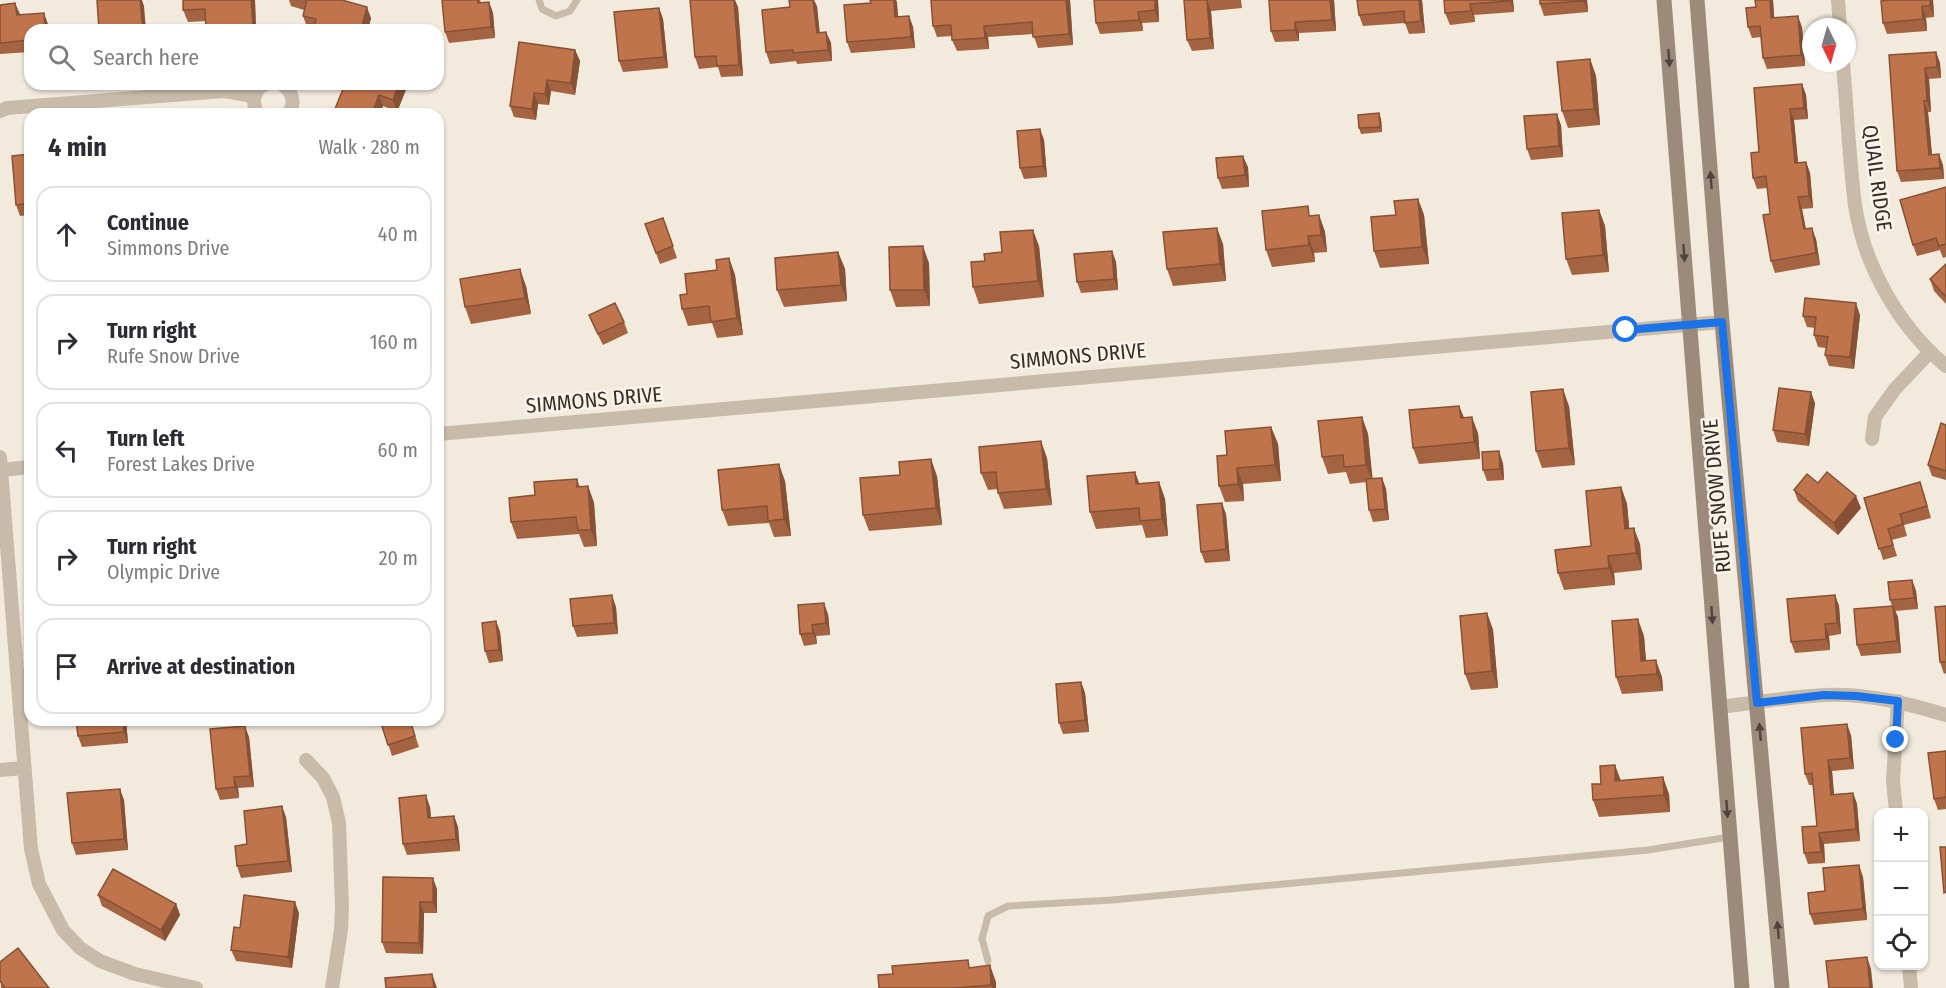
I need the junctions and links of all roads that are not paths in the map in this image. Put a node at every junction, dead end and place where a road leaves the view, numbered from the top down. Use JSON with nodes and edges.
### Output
{"nodes":[{"id":1,"x":538,"y":0,"type":"edge"},
{"id":2,"x":577,"y":0,"type":"edge"},
{"id":3,"x":1665,"y":0,"type":"edge"},
{"id":4,"x":1697,"y":0,"type":"edge"},
{"id":5,"x":1838,"y":0,"type":"edge"},
{"id":6,"x":1839,"y":18,"type":"edge"},
{"id":7,"x":1844,"y":72,"type":"edge"},
{"id":8,"x":257,"y":90,"type":"edge"},
{"id":9,"x":288,"y":90,"type":"edge"},
{"id":10,"x":254,"y":96,"type":"junction"},
{"id":11,"x":256,"y":108,"type":"edge"},
{"id":12,"x":291,"y":108,"type":"edge"},
{"id":13,"x":0,"y":111,"type":"edge"},
{"id":14,"x":1722,"y":322,"type":"junction"},
{"id":15,"x":1689,"y":325,"type":"junction"},
{"id":16,"x":1930,"y":352,"type":"junction"},
{"id":17,"x":1946,"y":366,"type":"edge"},
{"id":18,"x":444,"y":433,"type":"edge"},
{"id":19,"x":1872,"y":439,"type":"dead end"},
{"id":20,"x":1,"y":463,"type":"edge"},
{"id":21,"x":24,"y":466,"type":"edge"},
{"id":22,"x":1898,"y":701,"type":"junction"},
{"id":23,"x":1757,"y":703,"type":"junction"},
{"id":24,"x":1719,"y":707,"type":"junction"},
{"id":25,"x":1946,"y":715,"type":"edge"},
{"id":26,"x":306,"y":760,"type":"dead end"},
{"id":27,"x":24,"y":768,"type":"junction"},
{"id":28,"x":0,"y":770,"type":"edge"},
{"id":29,"x":1896,"y":808,"type":"edge"},
{"id":30,"x":1729,"y":837,"type":"junction"},
{"id":31,"x":988,"y":961,"type":"dead end"},
{"id":32,"x":1909,"y":970,"type":"edge"},
{"id":33,"x":196,"y":988,"type":"edge"},
{"id":34,"x":332,"y":988,"type":"edge"},
{"id":35,"x":1742,"y":988,"type":"edge"},
{"id":36,"x":1782,"y":988,"type":"edge"},
{"id":37,"x":1911,"y":988,"type":"edge"}],
"edges":[{"from":1,"to":2,"type":"lane"},
{"from":3,"to":15,"type":"main road","name":"RUFE SNOW DRIVE","one_way":true},
{"from":14,"to":4,"type":"main road","name":"RUFE SNOW DRIVE","one_way":true},
{"from":5,"to":6,"type":"street"},
{"from":7,"to":16,"type":"street","name":"QUAIL RIDGE"},
{"from":8,"to":10,"type":"street"},
{"from":9,"to":12,"type":"street"},
{"from":10,"to":11,"type":"street"},
{"from":10,"to":13,"type":"street"},
{"from":14,"to":15,"type":"street","name":"SIMMONS DRIVE"},
{"from":14,"to":23,"type":"main road","name":"RUFE SNOW DRIVE"},
{"from":15,"to":18,"type":"street","name":"SIMMONS DRIVE"},
{"from":15,"to":24,"type":"main road","name":"RUFE SNOW DRIVE","one_way":true},
{"from":16,"to":17,"type":"street","name":"QUAIL RIDGE"},
{"from":16,"to":19,"type":"street"},
{"from":20,"to":21,"type":"street"},
{"from":20,"to":27,"type":"street"},
{"from":22,"to":23,"type":"street"},
{"from":22,"to":25,"type":"street"},
{"from":22,"to":29,"type":"street"},
{"from":23,"to":24,"type":"street"},
{"from":36,"to":23,"type":"main road","name":"RUFE SNOW DRIVE","one_way":true},
{"from":24,"to":30,"type":"main road","name":"RUFE SNOW DRIVE","one_way":true},
{"from":26,"to":34,"type":"street"},
{"from":27,"to":28,"type":"street"},
{"from":27,"to":33,"type":"street"},
{"from":30,"to":31,"type":"lane"},
{"from":30,"to":35,"type":"main road","name":"RUFE SNOW DRIVE"},
{"from":32,"to":37,"type":"street"}]}
